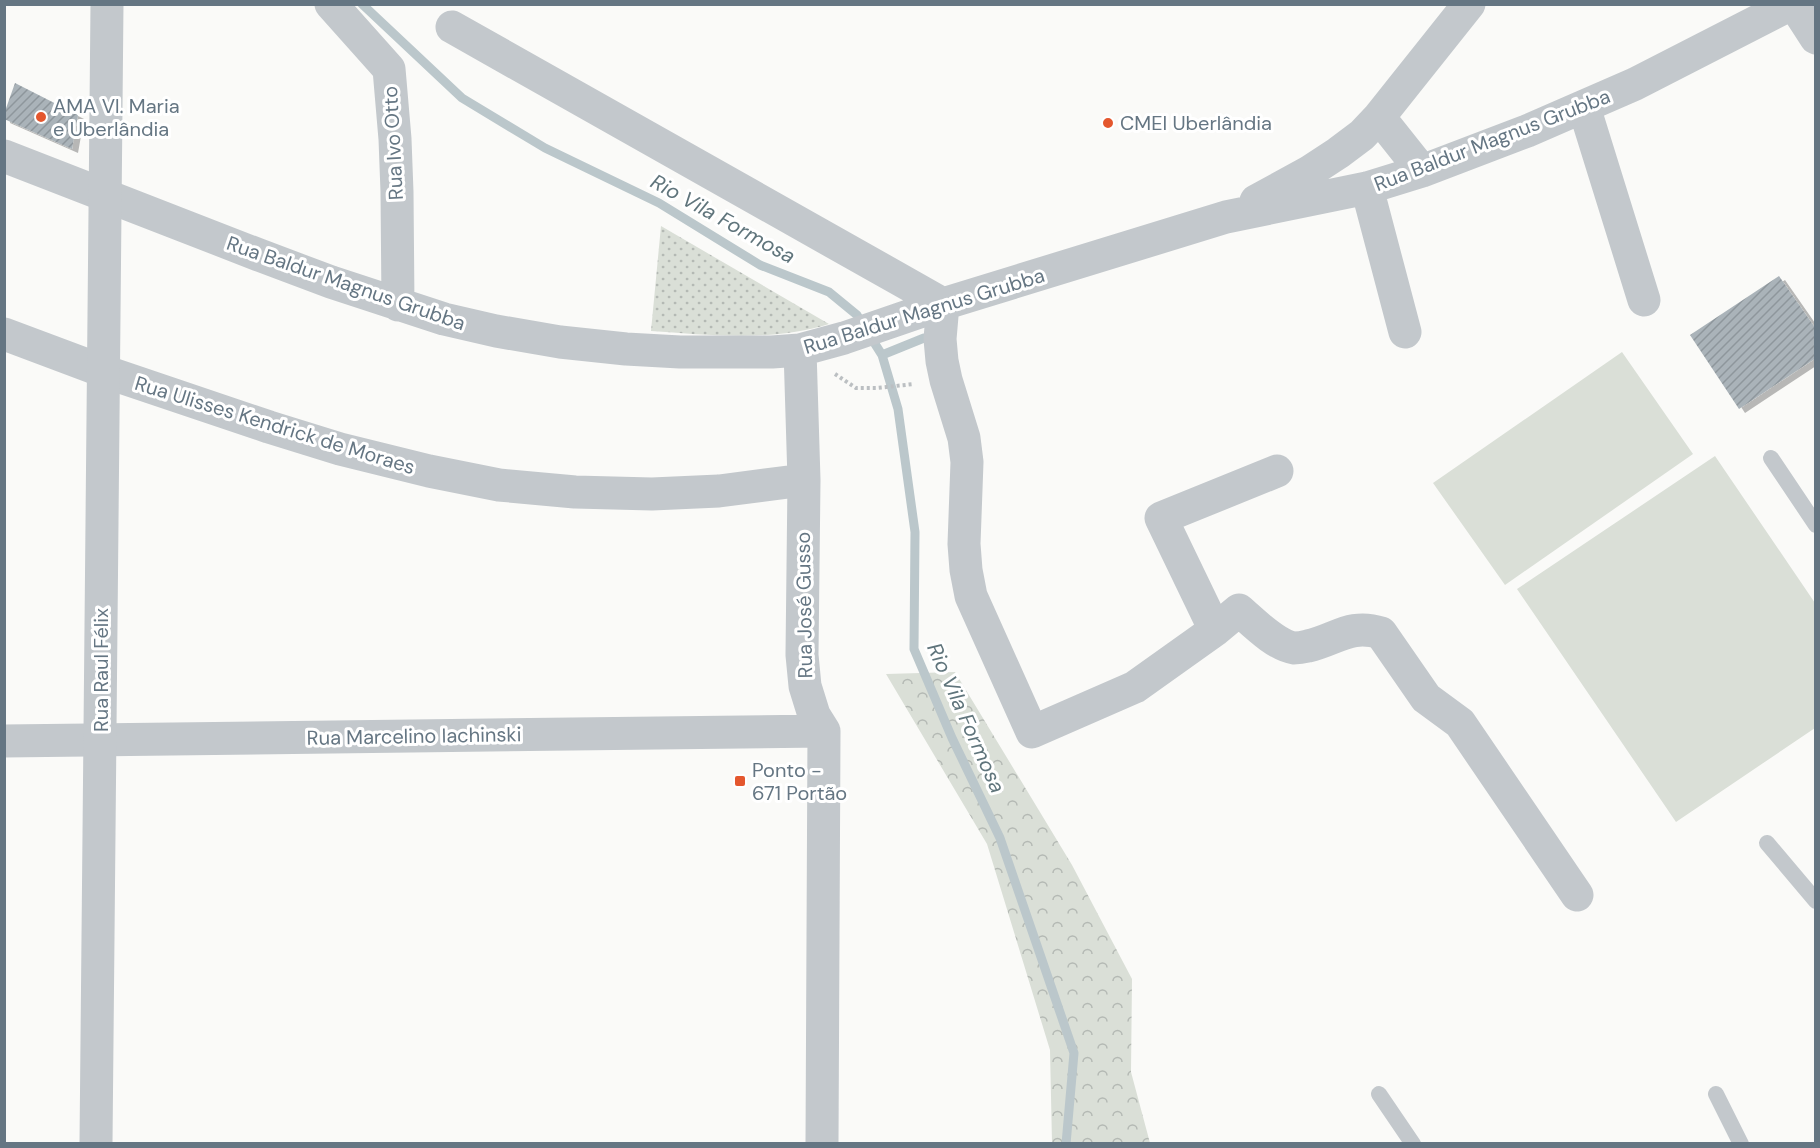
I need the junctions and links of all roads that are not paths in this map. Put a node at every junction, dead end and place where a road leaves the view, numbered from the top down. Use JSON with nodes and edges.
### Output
{"nodes":[{"id":1,"x":107,"y":4,"type":"edge"},
{"id":2,"x":331,"y":4,"type":"edge"},
{"id":3,"x":1469,"y":4,"type":"edge"},
{"id":4,"x":1792,"y":4,"type":"edge"},
{"id":5,"x":453,"y":27,"type":"dead end"},
{"id":6,"x":1815,"y":38,"type":"edge"},
{"id":7,"x":1584,"y":107,"type":"junction"},
{"id":8,"x":1379,"y":117,"type":"junction"},
{"id":9,"x":4,"y":156,"type":"edge"},
{"id":10,"x":1422,"y":171,"type":"junction"},
{"id":11,"x":1367,"y":188,"type":"junction"},
{"id":12,"x":105,"y":196,"type":"junction"},
{"id":13,"x":1226,"y":217,"type":"junction"},
{"id":14,"x":1644,"y":300,"type":"dead end"},
{"id":15,"x":943,"y":304,"type":"junction"},
{"id":16,"x":398,"y":305,"type":"junction"},
{"id":17,"x":1405,"y":332,"type":"dead end"},
{"id":18,"x":4,"y":334,"type":"edge"},
{"id":19,"x":800,"y":350,"type":"junction"},
{"id":20,"x":103,"y":371,"type":"junction"},
{"id":21,"x":1771,"y":458,"type":"dead end"},
{"id":22,"x":1277,"y":471,"type":"dead end"},
{"id":23,"x":804,"y":480,"type":"junction"},
{"id":24,"x":1815,"y":525,"type":"edge"},
{"id":25,"x":1215,"y":630,"type":"junction"},
{"id":26,"x":824,"y":731,"type":"junction"},
{"id":27,"x":100,"y":739,"type":"junction"},
{"id":28,"x":4,"y":741,"type":"edge"},
{"id":29,"x":1767,"y":843,"type":"dead end"},
{"id":30,"x":1577,"y":895,"type":"dead end"},
{"id":31,"x":1815,"y":901,"type":"edge"},
{"id":32,"x":1379,"y":1094,"type":"dead end"},
{"id":33,"x":1716,"y":1094,"type":"dead end"},
{"id":34,"x":96,"y":1143,"type":"edge"},
{"id":35,"x":822,"y":1143,"type":"edge"},
{"id":36,"x":1413,"y":1143,"type":"edge"},
{"id":37,"x":1741,"y":1143,"type":"edge"}],
"edges":[{"from":1,"to":12,"type":"street","name":"Rua Raul Félix"},
{"from":2,"to":16,"type":"street","name":"Rua Ivo Otto"},
{"from":3,"to":8,"type":"street"},
{"from":4,"to":6,"type":"street"},
{"from":4,"to":7,"type":"street","name":"Rua Baldur Magnus Grubba"},
{"from":5,"to":15,"type":"street"},
{"from":7,"to":10,"type":"street","name":"Rua Baldur Magnus Grubba"},
{"from":7,"to":14,"type":"street"},
{"from":8,"to":10,"type":"street"},
{"from":8,"to":13,"type":"street"},
{"from":9,"to":12,"type":"street","name":"Rua Baldur Magnus Grubba"},
{"from":10,"to":11,"type":"street","name":"Rua Baldur Magnus Grubba"},
{"from":11,"to":13,"type":"street","name":"Rua Baldur Magnus Grubba"},
{"from":11,"to":17,"type":"street"},
{"from":12,"to":16,"type":"street","name":"Rua Baldur Magnus Grubba"},
{"from":12,"to":20,"type":"street","name":"Rua Raul Félix"},
{"from":13,"to":15,"type":"street","name":"Rua Baldur Magnus Grubba"},
{"from":15,"to":19,"type":"street","name":"Rua Baldur Magnus Grubba"},
{"from":15,"to":25,"type":"street"},
{"from":16,"to":19,"type":"street","name":"Rua Baldur Magnus Grubba"},
{"from":18,"to":20,"type":"street","name":"Rua Ulisses Kendrick de Moraes"},
{"from":19,"to":23,"type":"street","name":"Rua José Gusso"},
{"from":20,"to":23,"type":"street","name":"Rua Ulisses Kendrick de Moraes"},
{"from":20,"to":27,"type":"street","name":"Rua Raul Félix"},
{"from":21,"to":24,"type":"lane"},
{"from":22,"to":25,"type":"street"},
{"from":23,"to":26,"type":"street","name":"Rua José Gusso"},
{"from":25,"to":30,"type":"street"},
{"from":26,"to":27,"type":"street","name":"Rua Marcelino Iachinski"},
{"from":26,"to":35,"type":"street","name":"Rua José Gusso"},
{"from":27,"to":28,"type":"street","name":"Rua Marcelino Iachinski"},
{"from":27,"to":34,"type":"street","name":"Rua Raul Félix"},
{"from":29,"to":31,"type":"lane"},
{"from":32,"to":36,"type":"lane"},
{"from":33,"to":37,"type":"lane"}]}
